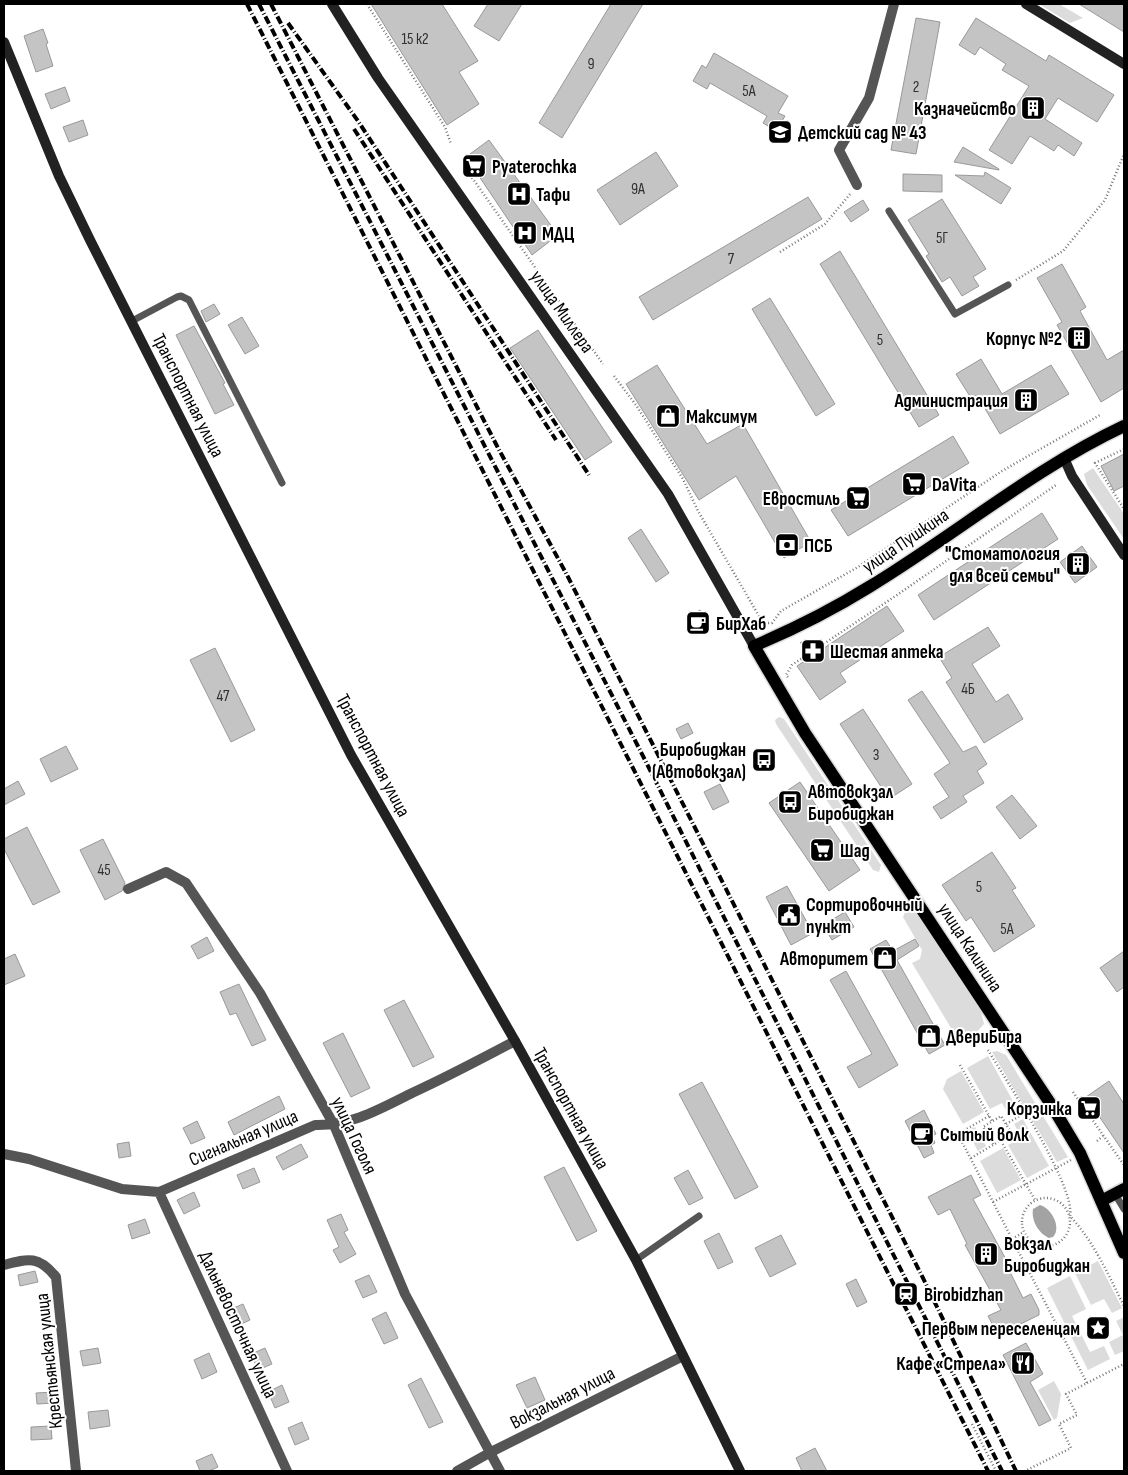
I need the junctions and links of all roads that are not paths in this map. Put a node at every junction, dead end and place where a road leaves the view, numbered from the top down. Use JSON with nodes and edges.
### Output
{"nodes":[{"id":1,"x":332,"y":4,"type":"edge"},
{"id":2,"x":894,"y":4,"type":"edge"},
{"id":3,"x":1026,"y":4,"type":"edge"},
{"id":4,"x":4,"y":42,"type":"edge"},
{"id":5,"x":1124,"y":64,"type":"edge"},
{"id":6,"x":857,"y":185,"type":"road end"},
{"id":7,"x":889,"y":211,"type":"dead end"},
{"id":8,"x":1008,"y":285,"type":"road end"},
{"id":9,"x":132,"y":321,"type":"junction"},
{"id":10,"x":1124,"y":426,"type":"edge"},
{"id":11,"x":1064,"y":458,"type":"junction"},
{"id":12,"x":282,"y":482,"type":"dead end"},
{"id":13,"x":1124,"y":555,"type":"edge"},
{"id":14,"x":754,"y":646,"type":"junction"},
{"id":15,"x":128,"y":888,"type":"dead end"},
{"id":16,"x":515,"y":1041,"type":"junction"},
{"id":17,"x":334,"y":1125,"type":"junction"},
{"id":18,"x":4,"y":1154,"type":"edge"},
{"id":19,"x":1120,"y":1191,"type":"edge"},
{"id":20,"x":159,"y":1192,"type":"junction"},
{"id":21,"x":1101,"y":1201,"type":"junction"},
{"id":22,"x":1124,"y":1209,"type":"edge"},
{"id":23,"x":699,"y":1216,"type":"dead end"},
{"id":24,"x":1124,"y":1253,"type":"edge"},
{"id":25,"x":636,"y":1260,"type":"junction"},
{"id":26,"x":4,"y":1265,"type":"edge"},
{"id":27,"x":683,"y":1356,"type":"junction"},
{"id":28,"x":491,"y":1452,"type":"junction"},
{"id":29,"x":76,"y":1471,"type":"edge"},
{"id":30,"x":287,"y":1471,"type":"edge"},
{"id":31,"x":458,"y":1471,"type":"edge"},
{"id":32,"x":500,"y":1471,"type":"edge"},
{"id":33,"x":740,"y":1471,"type":"edge"}],
"edges":[{"from":1,"to":14,"type":"main road","name":"улица Миллера"},
{"from":2,"to":6,"type":"street"},
{"from":3,"to":5,"type":"main road"},
{"from":4,"to":9,"type":"main road","name":"Транспортная улица"},
{"from":7,"to":8,"type":"lane"},
{"from":9,"to":12,"type":"lane"},
{"from":9,"to":16,"type":"main road","name":"Транспортная улица"},
{"from":10,"to":11,"type":"main road","name":"улица Пушкина"},
{"from":11,"to":13,"type":"main road"},
{"from":11,"to":14,"type":"main road","name":"улица Пушкина"},
{"from":14,"to":21,"type":"main road","name":"улица Калинина"},
{"from":15,"to":17,"type":"street","name":"улица Гоголя"},
{"from":16,"to":17,"type":"street","name":"Сигнальная улица"},
{"from":16,"to":25,"type":"main road","name":"Транспортная улица"},
{"from":17,"to":20,"type":"street","name":"Сигнальная улица"},
{"from":17,"to":28,"type":"street","name":"улица Гоголя"},
{"from":18,"to":20,"type":"street","name":"Сигнальная улица"},
{"from":19,"to":21,"type":"main road"},
{"from":19,"to":22,"type":"lane"},
{"from":20,"to":30,"type":"street","name":"Дальневосточная улица"},
{"from":21,"to":24,"type":"main road","name":"улица Калинина"},
{"from":23,"to":25,"type":"lane"},
{"from":25,"to":27,"type":"main road","name":"Транспортная улица"},
{"from":26,"to":29,"type":"street","name":"Крестьянская улица"},
{"from":27,"to":28,"type":"street","name":"Вокзальная улица"},
{"from":27,"to":33,"type":"main road","name":"Транспортная улица"},
{"from":28,"to":31,"type":"street","name":"Вокзальная улица"},
{"from":28,"to":32,"type":"street","name":"улица Гоголя"}]}
